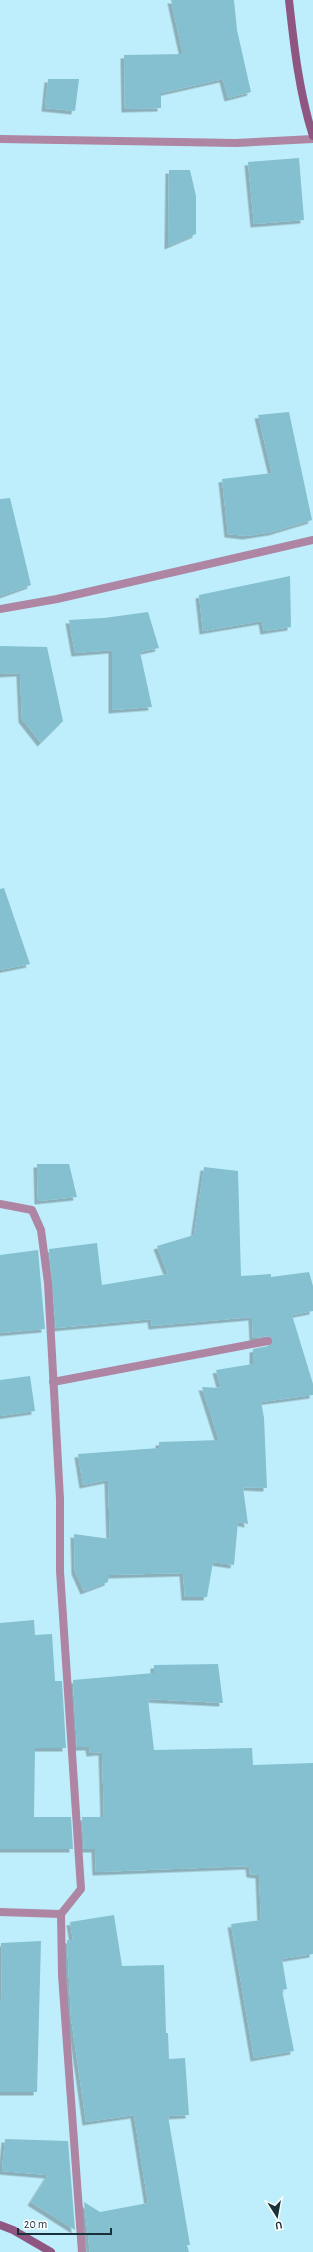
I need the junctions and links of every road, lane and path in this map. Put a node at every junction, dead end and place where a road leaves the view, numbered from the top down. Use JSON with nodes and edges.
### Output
{"nodes":[{"id":1,"x":289,"y":0,"type":"edge"},
{"id":2,"x":313,"y":138,"type":"edge"},
{"id":3,"x":0,"y":139,"type":"edge"},
{"id":4,"x":313,"y":540,"type":"edge"},
{"id":5,"x":0,"y":609,"type":"edge"},
{"id":6,"x":0,"y":1204,"type":"edge"},
{"id":7,"x":268,"y":1341,"type":"dead end"},
{"id":8,"x":53,"y":1382,"type":"junction"},
{"id":9,"x":0,"y":1912,"type":"edge"},
{"id":10,"x":61,"y":1914,"type":"junction"},
{"id":11,"x":0,"y":2225,"type":"edge"},
{"id":12,"x":51,"y":2252,"type":"edge"},
{"id":13,"x":82,"y":2252,"type":"edge"}],
"edges":[{"from":1,"to":2,"type":"street"},
{"from":2,"to":3,"type":"street"},
{"from":4,"to":5,"type":"street"},
{"from":6,"to":8,"type":"street"},
{"from":7,"to":8,"type":"street"},
{"from":8,"to":10,"type":"street"},
{"from":9,"to":10,"type":"street"},
{"from":10,"to":13,"type":"street"},
{"from":11,"to":12,"type":"street"}]}
